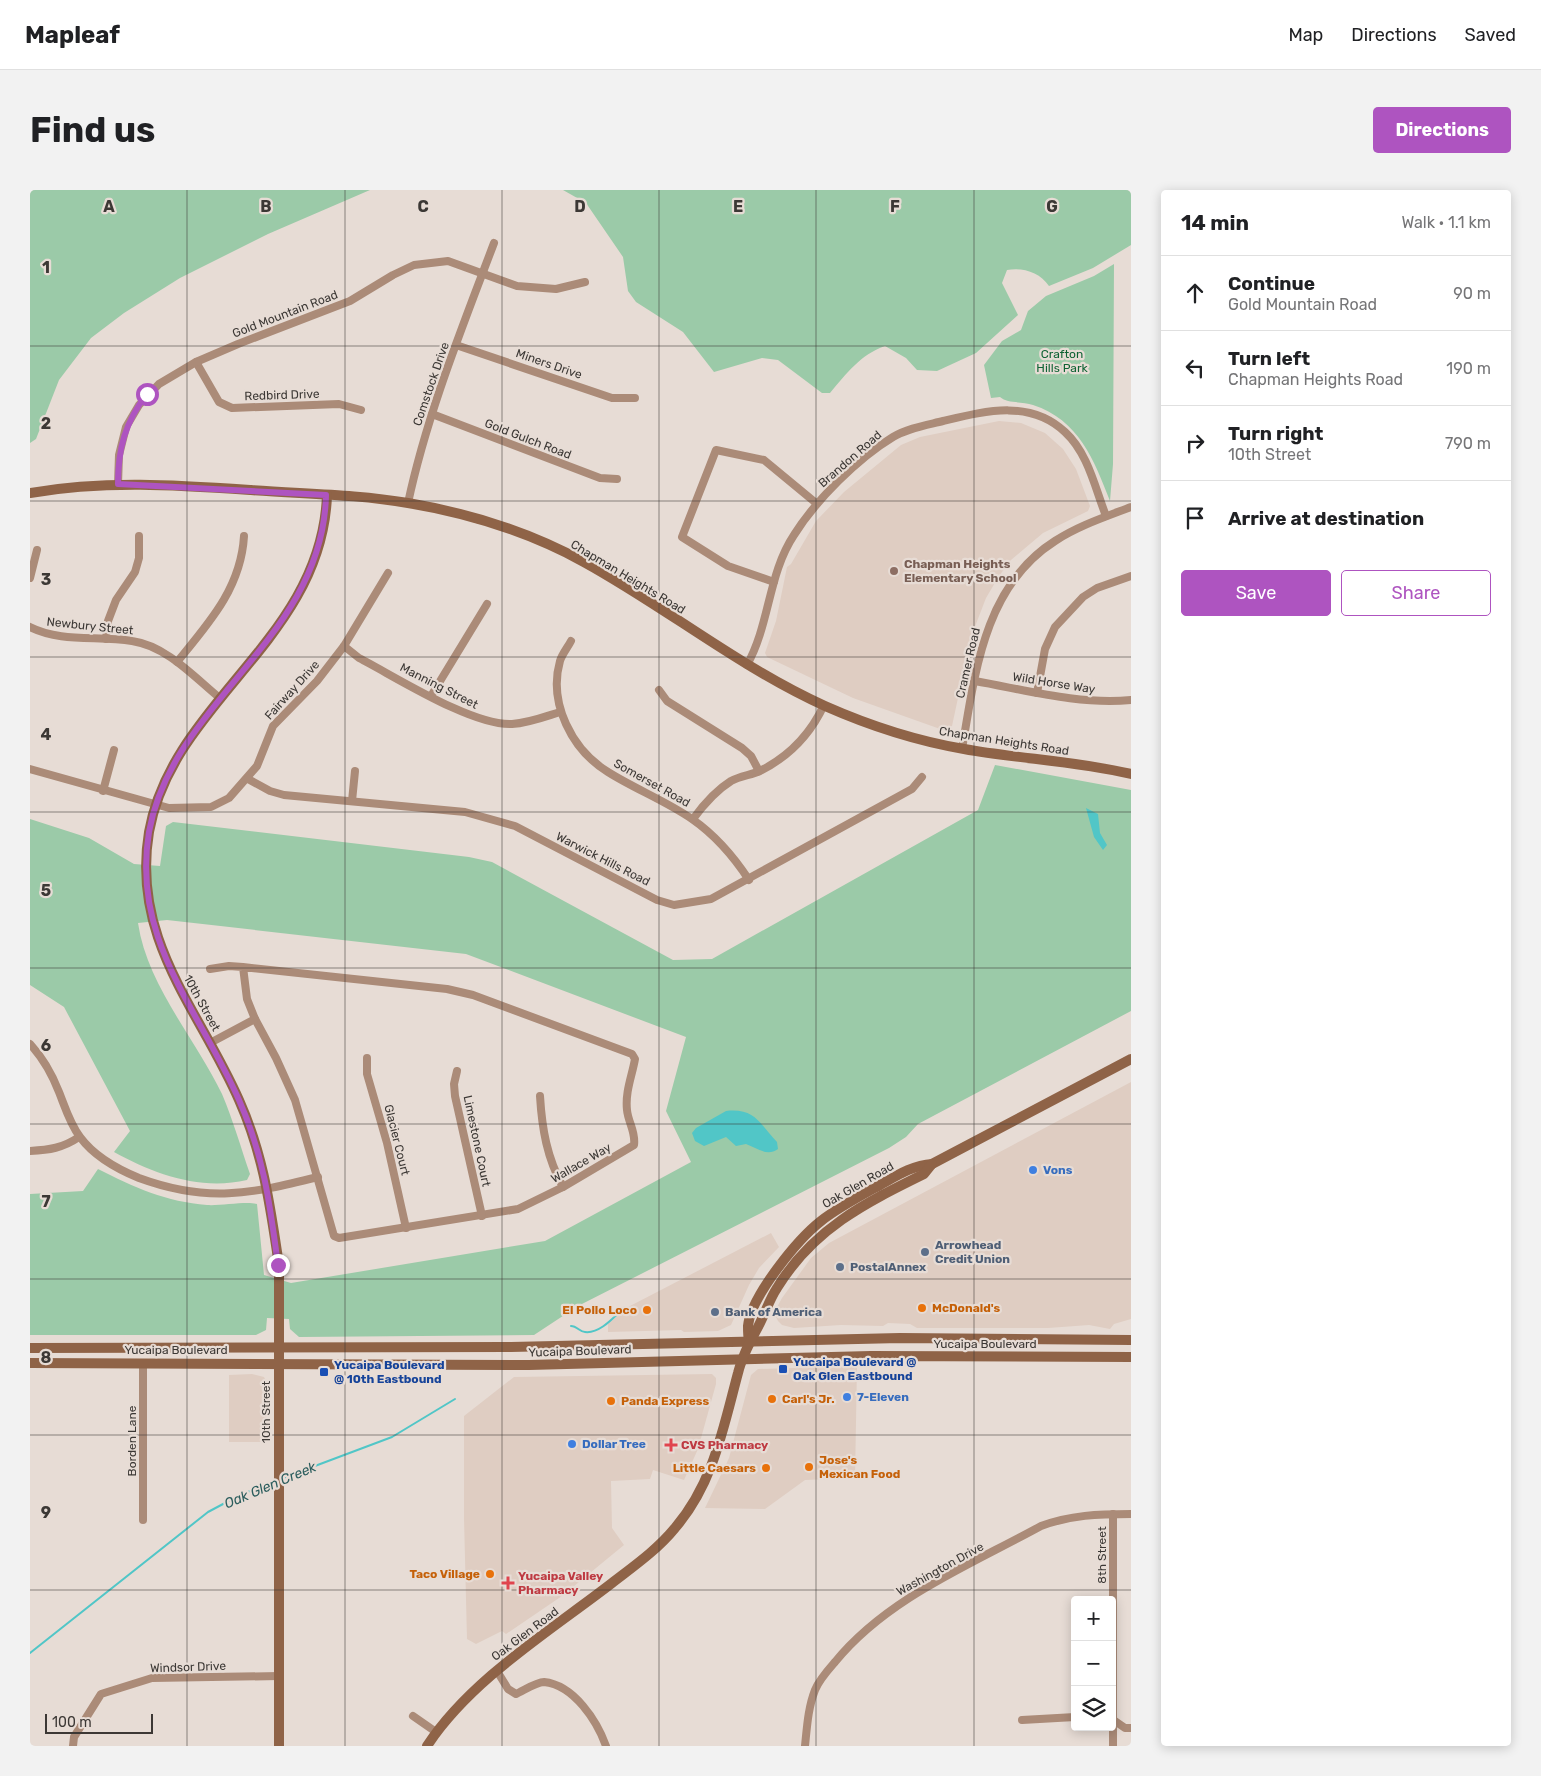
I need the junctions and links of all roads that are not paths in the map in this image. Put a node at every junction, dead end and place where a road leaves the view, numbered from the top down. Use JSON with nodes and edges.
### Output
{"nodes":[{"id":1,"x":494,"y":243,"type":"dead end"},
{"id":2,"x":482,"y":275,"type":"junction"},
{"id":3,"x":585,"y":282,"type":"dead end"},
{"id":4,"x":456,"y":345,"type":"junction"},
{"id":5,"x":196,"y":362,"type":"junction"},
{"id":6,"x":635,"y":398,"type":"dead end"},
{"id":7,"x":361,"y":410,"type":"dead end"},
{"id":8,"x":432,"y":414,"type":"junction"},
{"id":9,"x":617,"y":479,"type":"dead end"},
{"id":10,"x":118,"y":484,"type":"junction"},
{"id":11,"x":30,"y":493,"type":"edge"},
{"id":12,"x":326,"y":495,"type":"junction"},
{"id":13,"x":408,"y":503,"type":"junction"},
{"id":14,"x":816,"y":503,"type":"junction"},
{"id":15,"x":1131,"y":507,"type":"edge"},
{"id":16,"x":1106,"y":516,"type":"junction"},
{"id":17,"x":139,"y":536,"type":"dead end"},
{"id":18,"x":244,"y":536,"type":"dead end"},
{"id":19,"x":37,"y":550,"type":"dead end"},
{"id":20,"x":388,"y":573,"type":"dead end"},
{"id":21,"x":1131,"y":576,"type":"edge"},
{"id":22,"x":30,"y":578,"type":"edge"},
{"id":23,"x":774,"y":582,"type":"junction"},
{"id":24,"x":487,"y":604,"type":"dead end"},
{"id":25,"x":30,"y":626,"type":"edge"},
{"id":26,"x":106,"y":639,"type":"junction"},
{"id":27,"x":571,"y":641,"type":"dead end"},
{"id":28,"x":344,"y":646,"type":"junction"},
{"id":29,"x":177,"y":662,"type":"junction"},
{"id":30,"x":747,"y":665,"type":"junction"},
{"id":31,"x":975,"y":681,"type":"junction"},
{"id":32,"x":659,"y":690,"type":"dead end"},
{"id":33,"x":1037,"y":693,"type":"junction"},
{"id":34,"x":432,"y":696,"type":"junction"},
{"id":35,"x":221,"y":699,"type":"junction"},
{"id":36,"x":1131,"y":700,"type":"edge"},
{"id":37,"x":824,"y":705,"type":"junction"},
{"id":38,"x":560,"y":712,"type":"junction"},
{"id":39,"x":962,"y":749,"type":"junction"},
{"id":40,"x":114,"y":750,"type":"dead end"},
{"id":41,"x":30,"y":769,"type":"edge"},
{"id":42,"x":355,"y":771,"type":"dead end"},
{"id":43,"x":759,"y":771,"type":"junction"},
{"id":44,"x":1131,"y":774,"type":"edge"},
{"id":45,"x":922,"y":777,"type":"dead end"},
{"id":46,"x":248,"y":779,"type":"junction"},
{"id":47,"x":103,"y":790,"type":"junction"},
{"id":48,"x":352,"y":801,"type":"junction"},
{"id":49,"x":156,"y":806,"type":"junction"},
{"id":50,"x":693,"y":819,"type":"junction"},
{"id":51,"x":749,"y":880,"type":"junction"},
{"id":52,"x":242,"y":967,"type":"junction"},
{"id":53,"x":210,"y":969,"type":"dead end"},
{"id":54,"x":254,"y":1019,"type":"junction"},
{"id":55,"x":210,"y":1043,"type":"junction"},
{"id":56,"x":30,"y":1044,"type":"edge"},
{"id":57,"x":368,"y":1058,"type":"dead end"},
{"id":58,"x":1131,"y":1059,"type":"edge"},
{"id":59,"x":457,"y":1071,"type":"dead end"},
{"id":60,"x":540,"y":1096,"type":"dead end"},
{"id":61,"x":79,"y":1137,"type":"junction"},
{"id":62,"x":30,"y":1151,"type":"edge"},
{"id":63,"x":318,"y":1177,"type":"junction"},
{"id":64,"x":563,"y":1187,"type":"junction"},
{"id":65,"x":268,"y":1190,"type":"junction"},
{"id":66,"x":482,"y":1216,"type":"junction"},
{"id":67,"x":406,"y":1228,"type":"junction"},
{"id":68,"x":1131,"y":1340,"type":"edge"},
{"id":69,"x":749,"y":1341,"type":"junction"},
{"id":70,"x":30,"y":1348,"type":"edge"},
{"id":71,"x":279,"y":1349,"type":"junction"},
{"id":72,"x":1131,"y":1357,"type":"edge"},
{"id":73,"x":742,"y":1358,"type":"junction"},
{"id":74,"x":30,"y":1363,"type":"edge"},
{"id":75,"x":143,"y":1363,"type":"junction"},
{"id":76,"x":279,"y":1363,"type":"junction"},
{"id":77,"x":1113,"y":1514,"type":"junction"},
{"id":78,"x":1131,"y":1514,"type":"edge"},
{"id":79,"x":143,"y":1520,"type":"dead end"},
{"id":80,"x":497,"y":1671,"type":"junction"},
{"id":81,"x":279,"y":1676,"type":"junction"},
{"id":82,"x":1113,"y":1686,"type":"edge"},
{"id":83,"x":413,"y":1716,"type":"dead end"},
{"id":84,"x":1071,"y":1717,"type":"edge"},
{"id":85,"x":1022,"y":1720,"type":"dead end"},
{"id":86,"x":1116,"y":1722,"type":"edge"},
{"id":87,"x":1131,"y":1728,"type":"edge"},
{"id":88,"x":1113,"y":1731,"type":"edge"},
{"id":89,"x":436,"y":1732,"type":"junction"},
{"id":90,"x":73,"y":1746,"type":"edge"},
{"id":91,"x":279,"y":1746,"type":"edge"},
{"id":92,"x":427,"y":1746,"type":"edge"},
{"id":93,"x":606,"y":1746,"type":"edge"},
{"id":94,"x":805,"y":1746,"type":"edge"},
{"id":95,"x":1113,"y":1746,"type":"edge"}],
"edges":[{"from":1,"to":2,"type":"street","name":"Comstock Drive"},
{"from":2,"to":3,"type":"street","name":"Gold Mountain Road"},
{"from":2,"to":4,"type":"street","name":"Comstock Drive"},
{"from":2,"to":5,"type":"street","name":"Gold Mountain Road"},
{"from":4,"to":6,"type":"street","name":"Miners Drive"},
{"from":4,"to":8,"type":"street","name":"Comstock Drive"},
{"from":5,"to":7,"type":"street","name":"Redbird Drive"},
{"from":5,"to":10,"type":"street","name":"Gold Mountain Road"},
{"from":8,"to":9,"type":"street","name":"Gold Gulch Road"},
{"from":8,"to":13,"type":"street","name":"Comstock Drive"},
{"from":10,"to":11,"type":"main road","name":"Chapman Heights Road"},
{"from":10,"to":12,"type":"main road","name":"Chapman Heights Road"},
{"from":12,"to":13,"type":"main road","name":"Chapman Heights Road"},
{"from":12,"to":35,"type":"main road","name":"10th Street"},
{"from":13,"to":30,"type":"main road","name":"Chapman Heights Road"},
{"from":14,"to":16,"type":"street","name":"Brandon Road"},
{"from":14,"to":23,"type":"street","name":"Brandon Road"},
{"from":14,"to":23,"type":"street"},
{"from":15,"to":16,"type":"street","name":"Cramer Road"},
{"from":16,"to":31,"type":"street","name":"Cramer Road"},
{"from":17,"to":26,"type":"street"},
{"from":18,"to":29,"type":"street"},
{"from":19,"to":22,"type":"street"},
{"from":20,"to":28,"type":"street","name":"Fairway Drive"},
{"from":21,"to":33,"type":"street"},
{"from":23,"to":30,"type":"street","name":"Brandon Road"},
{"from":24,"to":34,"type":"street"},
{"from":25,"to":26,"type":"street","name":"Newbury Street"},
{"from":26,"to":29,"type":"street","name":"Newbury Street"},
{"from":27,"to":38,"type":"street","name":"Somerset Road"},
{"from":28,"to":34,"type":"street","name":"Manning Street"},
{"from":28,"to":46,"type":"street","name":"Fairway Drive"},
{"from":29,"to":35,"type":"street","name":"Newbury Street"},
{"from":30,"to":37,"type":"main road","name":"Chapman Heights Road"},
{"from":31,"to":33,"type":"street","name":"Wild Horse Way"},
{"from":31,"to":39,"type":"street","name":"Cramer Road"},
{"from":32,"to":43,"type":"street"},
{"from":33,"to":36,"type":"street","name":"Wild Horse Way"},
{"from":34,"to":38,"type":"street","name":"Manning Street"},
{"from":35,"to":49,"type":"main road","name":"10th Street"},
{"from":37,"to":39,"type":"main road","name":"Chapman Heights Road"},
{"from":37,"to":43,"type":"street"},
{"from":38,"to":50,"type":"street","name":"Somerset Road"},
{"from":39,"to":44,"type":"main road","name":"Chapman Heights Road"},
{"from":40,"to":47,"type":"street"},
{"from":41,"to":47,"type":"street","name":"Fairway Drive"},
{"from":42,"to":48,"type":"street"},
{"from":43,"to":50,"type":"street"},
{"from":45,"to":51,"type":"street","name":"Warwick Hills Road"},
{"from":46,"to":48,"type":"street","name":"Warwick Hills Road"},
{"from":46,"to":49,"type":"street","name":"Fairway Drive"},
{"from":47,"to":49,"type":"street","name":"Fairway Drive"},
{"from":48,"to":51,"type":"street","name":"Warwick Hills Road"},
{"from":49,"to":55,"type":"main road","name":"10th Street"},
{"from":50,"to":51,"type":"street","name":"Somerset Road"},
{"from":52,"to":53,"type":"street","name":"Wallace Way"},
{"from":52,"to":54,"type":"street","name":"Wallace Way"},
{"from":52,"to":64,"type":"street","name":"Wallace Way"},
{"from":54,"to":55,"type":"street"},
{"from":54,"to":63,"type":"street","name":"Wallace Way"},
{"from":55,"to":65,"type":"main road","name":"10th Street"},
{"from":56,"to":61,"type":"street"},
{"from":57,"to":67,"type":"street","name":"Glacier Court"},
{"from":58,"to":69,"type":"main road","name":"Oak Glen Road"},
{"from":59,"to":66,"type":"street","name":"Limestone Court"},
{"from":60,"to":64,"type":"street"},
{"from":61,"to":62,"type":"street"},
{"from":61,"to":65,"type":"street"},
{"from":63,"to":65,"type":"street"},
{"from":63,"to":67,"type":"street","name":"Wallace Way"},
{"from":64,"to":66,"type":"street","name":"Wallace Way"},
{"from":65,"to":71,"type":"main road","name":"10th Street"},
{"from":66,"to":67,"type":"street","name":"Wallace Way"},
{"from":68,"to":69,"type":"main road","name":"Yucaipa Boulevard"},
{"from":69,"to":71,"type":"main road","name":"Yucaipa Boulevard"},
{"from":69,"to":73,"type":"main road","name":"Oak Glen Road"},
{"from":70,"to":71,"type":"main road","name":"Yucaipa Boulevard"},
{"from":71,"to":76,"type":"main road","name":"10th Street"},
{"from":72,"to":73,"type":"main road","name":"Yucaipa Boulevard"},
{"from":73,"to":76,"type":"main road","name":"Yucaipa Boulevard"},
{"from":73,"to":80,"type":"main road","name":"Oak Glen Road"},
{"from":74,"to":75,"type":"main road","name":"Yucaipa Boulevard"},
{"from":75,"to":76,"type":"main road","name":"Yucaipa Boulevard"},
{"from":75,"to":79,"type":"street","name":"Borden Lane"},
{"from":76,"to":81,"type":"main road","name":"10th Street"},
{"from":77,"to":78,"type":"street","name":"Washington Drive"},
{"from":77,"to":82,"type":"street","name":"8th Street"},
{"from":77,"to":94,"type":"street","name":"Washington Drive"},
{"from":80,"to":89,"type":"main road","name":"Oak Glen Road"},
{"from":80,"to":93,"type":"street"},
{"from":81,"to":90,"type":"street","name":"Windsor Drive"},
{"from":81,"to":91,"type":"main road","name":"10th Street"},
{"from":83,"to":89,"type":"street"},
{"from":84,"to":85,"type":"street"},
{"from":86,"to":87,"type":"street"},
{"from":88,"to":95,"type":"street","name":"8th Street"},
{"from":89,"to":92,"type":"main road","name":"Oak Glen Road"}]}
